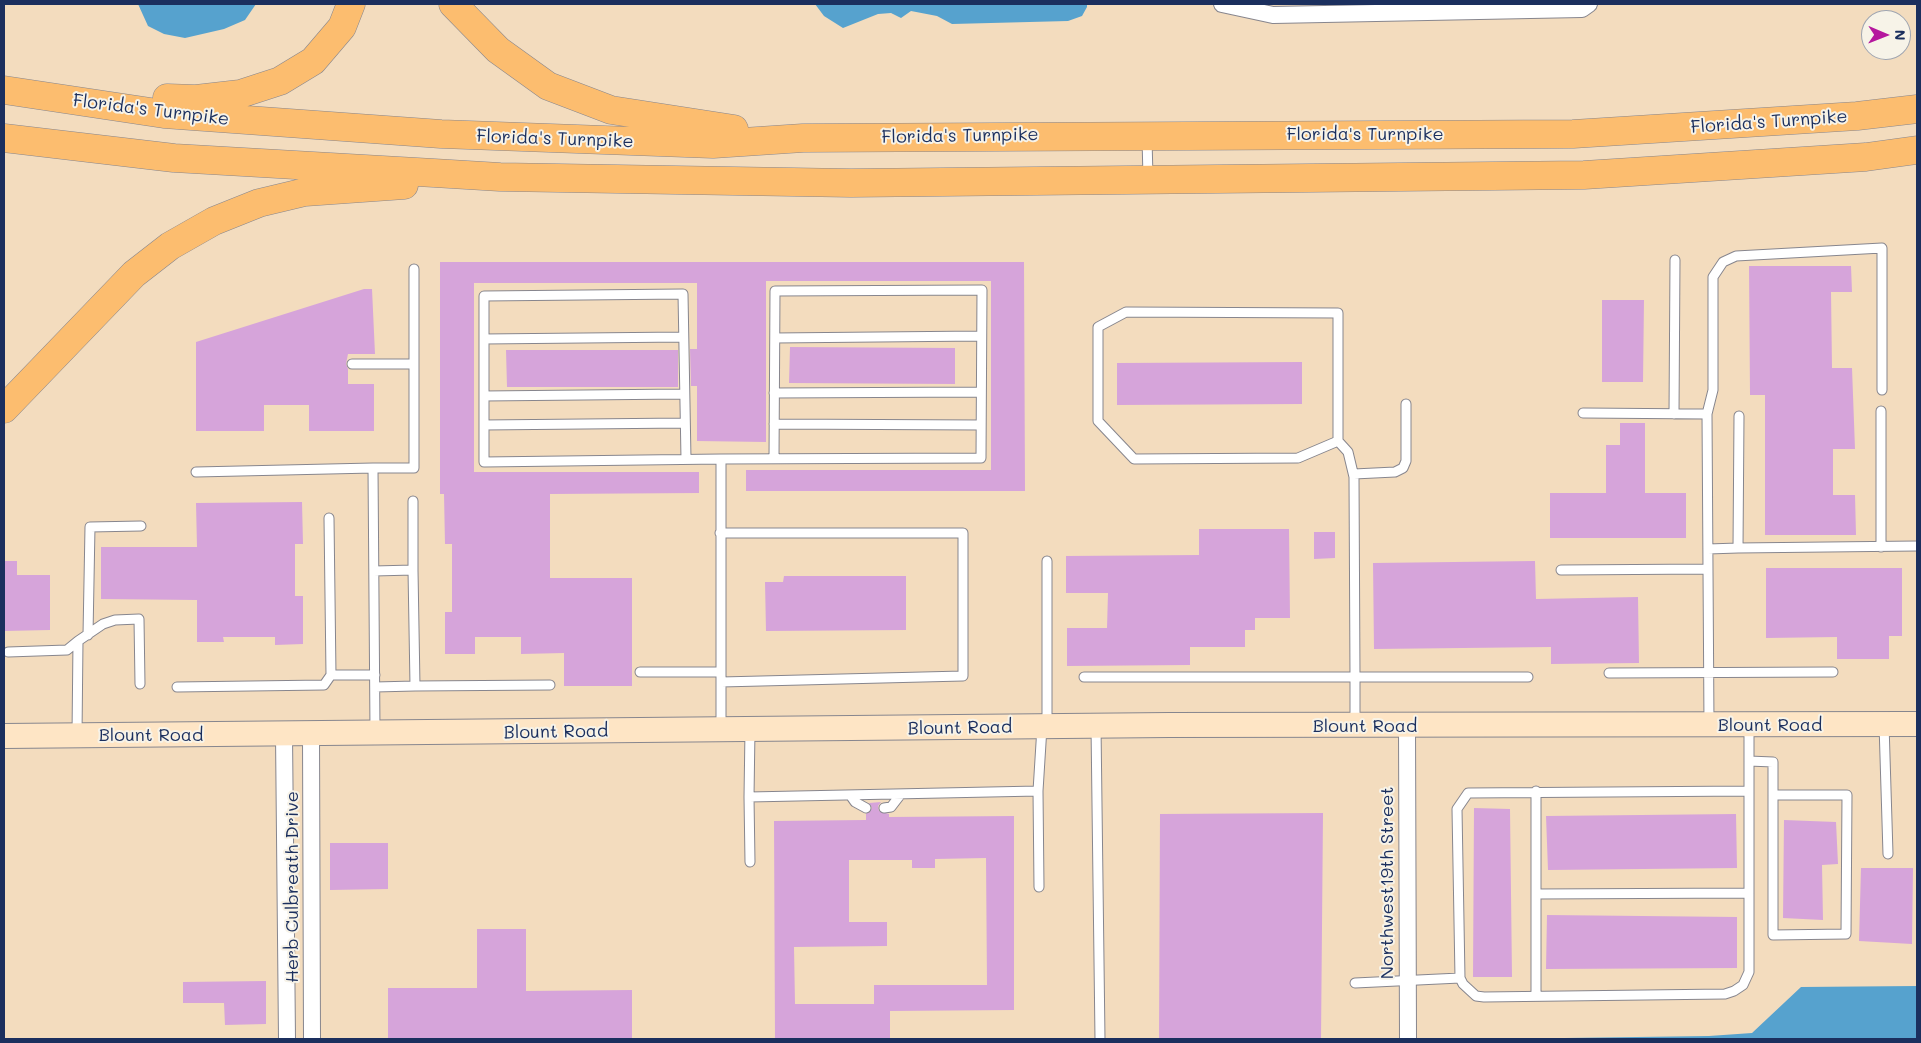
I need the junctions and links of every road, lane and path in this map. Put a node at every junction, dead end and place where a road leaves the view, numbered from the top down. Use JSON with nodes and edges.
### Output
{"nodes":[{"id":1,"x":351,"y":4,"type":"edge"},
{"id":2,"x":453,"y":4,"type":"edge"},
{"id":3,"x":1222,"y":4,"type":"edge"},
{"id":4,"x":1590,"y":4,"type":"edge"},
{"id":5,"x":4,"y":90,"type":"edge"},
{"id":6,"x":71,"y":100,"type":"junction"},
{"id":7,"x":1917,"y":109,"type":"edge"},
{"id":8,"x":1147,"y":135,"type":"junction"},
{"id":9,"x":4,"y":138,"type":"edge"},
{"id":10,"x":803,"y":138,"type":"junction"},
{"id":11,"x":1917,"y":150,"type":"edge"},
{"id":12,"x":500,"y":177,"type":"junction"},
{"id":13,"x":1148,"y":181,"type":"junction"},
{"id":14,"x":1675,"y":260,"type":"dead end"},
{"id":15,"x":414,"y":269,"type":"dead end"},
{"id":16,"x":981,"y":336,"type":"junction"},
{"id":17,"x":683,"y":337,"type":"junction"},
{"id":18,"x":775,"y":338,"type":"junction"},
{"id":19,"x":484,"y":340,"type":"junction"},
{"id":20,"x":352,"y":364,"type":"dead end"},
{"id":21,"x":412,"y":364,"type":"junction"},
{"id":22,"x":1882,"y":390,"type":"dead end"},
{"id":23,"x":981,"y":392,"type":"junction"},
{"id":24,"x":774,"y":393,"type":"junction"},
{"id":25,"x":683,"y":394,"type":"junction"},
{"id":26,"x":484,"y":396,"type":"junction"},
{"id":27,"x":1406,"y":404,"type":"dead end"},
{"id":28,"x":4,"y":409,"type":"edge"},
{"id":29,"x":1881,"y":411,"type":"dead end"},
{"id":30,"x":1583,"y":413,"type":"dead end"},
{"id":31,"x":1674,"y":414,"type":"junction"},
{"id":32,"x":1707,"y":414,"type":"junction"},
{"id":33,"x":1739,"y":416,"type":"dead end"},
{"id":34,"x":684,"y":423,"type":"junction"},
{"id":35,"x":774,"y":424,"type":"junction"},
{"id":36,"x":484,"y":425,"type":"junction"},
{"id":37,"x":981,"y":426,"type":"junction"},
{"id":38,"x":1338,"y":441,"type":"junction"},
{"id":39,"x":686,"y":459,"type":"junction"},
{"id":40,"x":721,"y":459,"type":"junction"},
{"id":41,"x":774,"y":459,"type":"junction"},
{"id":42,"x":373,"y":468,"type":"junction"},
{"id":43,"x":196,"y":472,"type":"dead end"},
{"id":44,"x":1354,"y":474,"type":"junction"},
{"id":45,"x":413,"y":501,"type":"dead end"},
{"id":46,"x":329,"y":518,"type":"dead end"},
{"id":47,"x":141,"y":526,"type":"dead end"},
{"id":48,"x":720,"y":533,"type":"junction"},
{"id":49,"x":1917,"y":546,"type":"edge"},
{"id":50,"x":1881,"y":547,"type":"junction"},
{"id":51,"x":1708,"y":548,"type":"junction"},
{"id":52,"x":1738,"y":548,"type":"junction"},
{"id":53,"x":1046,"y":561,"type":"dead end"},
{"id":54,"x":413,"y":570,"type":"junction"},
{"id":55,"x":1561,"y":570,"type":"dead end"},
{"id":56,"x":1708,"y":570,"type":"junction"},
{"id":57,"x":374,"y":571,"type":"junction"},
{"id":58,"x":88,"y":634,"type":"junction"},
{"id":59,"x":78,"y":641,"type":"junction"},
{"id":60,"x":8,"y":652,"type":"dead end"},
{"id":61,"x":640,"y":672,"type":"dead end"},
{"id":62,"x":721,"y":672,"type":"junction"},
{"id":63,"x":1709,"y":672,"type":"junction"},
{"id":64,"x":1833,"y":672,"type":"dead end"},
{"id":65,"x":1609,"y":673,"type":"dead end"},
{"id":66,"x":330,"y":675,"type":"junction"},
{"id":67,"x":374,"y":675,"type":"junction"},
{"id":68,"x":1084,"y":677,"type":"dead end"},
{"id":69,"x":1355,"y":677,"type":"junction"},
{"id":70,"x":1528,"y":677,"type":"dead end"},
{"id":71,"x":721,"y":682,"type":"junction"},
{"id":72,"x":140,"y":684,"type":"dead end"},
{"id":73,"x":550,"y":685,"type":"dead end"},
{"id":74,"x":415,"y":686,"type":"junction"},
{"id":75,"x":177,"y":687,"type":"dead end"},
{"id":76,"x":375,"y":688,"type":"junction"},
{"id":77,"x":1884,"y":724,"type":"junction"},
{"id":78,"x":1917,"y":724,"type":"edge"},
{"id":79,"x":1709,"y":725,"type":"junction"},
{"id":80,"x":1749,"y":725,"type":"junction"},
{"id":81,"x":1096,"y":726,"type":"junction"},
{"id":82,"x":1355,"y":726,"type":"junction"},
{"id":83,"x":1407,"y":726,"type":"junction"},
{"id":84,"x":1044,"y":727,"type":"junction"},
{"id":85,"x":721,"y":730,"type":"junction"},
{"id":86,"x":750,"y":730,"type":"junction"},
{"id":87,"x":311,"y":734,"type":"junction"},
{"id":88,"x":375,"y":734,"type":"junction"},
{"id":89,"x":284,"y":735,"type":"junction"},
{"id":90,"x":4,"y":736,"type":"edge"},
{"id":91,"x":77,"y":736,"type":"junction"},
{"id":92,"x":1749,"y":761,"type":"junction"},
{"id":93,"x":1038,"y":791,"type":"junction"},
{"id":94,"x":1536,"y":791,"type":"junction"},
{"id":95,"x":1749,"y":791,"type":"junction"},
{"id":96,"x":901,"y":794,"type":"junction"},
{"id":97,"x":850,"y":795,"type":"junction"},
{"id":98,"x":1773,"y":795,"type":"junction"},
{"id":99,"x":749,"y":797,"type":"junction"},
{"id":100,"x":866,"y":808,"type":"dead end"},
{"id":101,"x":884,"y":808,"type":"dead end"},
{"id":102,"x":1888,"y":854,"type":"dead end"},
{"id":103,"x":750,"y":862,"type":"dead end"},
{"id":104,"x":1039,"y":886,"type":"dead end"},
{"id":105,"x":1749,"y":893,"type":"junction"},
{"id":106,"x":1536,"y":894,"type":"junction"},
{"id":107,"x":1460,"y":978,"type":"junction"},
{"id":108,"x":1408,"y":982,"type":"junction"},
{"id":109,"x":1355,"y":983,"type":"dead end"},
{"id":110,"x":1536,"y":996,"type":"junction"},
{"id":111,"x":287,"y":1039,"type":"edge"},
{"id":112,"x":312,"y":1039,"type":"edge"},
{"id":113,"x":1100,"y":1039,"type":"edge"},
{"id":114,"x":1408,"y":1039,"type":"edge"}],
"edges":[{"from":1,"to":6,"type":"highway"},
{"from":2,"to":10,"type":"highway"},
{"from":3,"to":4,"type":"street"},
{"from":5,"to":6,"type":"highway","name":"Florida's Turnpike"},
{"from":6,"to":10,"type":"highway","name":"Florida's Turnpike"},
{"from":7,"to":8,"type":"highway","name":"Florida's Turnpike"},
{"from":8,"to":10,"type":"highway","name":"Florida's Turnpike"},
{"from":8,"to":13,"type":"lane"},
{"from":9,"to":12,"type":"highway"},
{"from":11,"to":13,"type":"highway"},
{"from":12,"to":13,"type":"highway"},
{"from":12,"to":28,"type":"highway"},
{"from":14,"to":31,"type":"lane"},
{"from":15,"to":21,"type":"lane"},
{"from":16,"to":18,"type":"lane"},
{"from":16,"to":18,"type":"lane"},
{"from":16,"to":23,"type":"lane"},
{"from":17,"to":19,"type":"lane"},
{"from":17,"to":19,"type":"lane"},
{"from":17,"to":25,"type":"lane"},
{"from":18,"to":24,"type":"lane"},
{"from":19,"to":26,"type":"lane"},
{"from":20,"to":21,"type":"lane"},
{"from":21,"to":42,"type":"lane"},
{"from":22,"to":32,"type":"lane"},
{"from":23,"to":24,"type":"lane"},
{"from":23,"to":37,"type":"lane"},
{"from":24,"to":35,"type":"lane"},
{"from":25,"to":26,"type":"lane"},
{"from":25,"to":34,"type":"lane"},
{"from":26,"to":36,"type":"lane"},
{"from":27,"to":44,"type":"lane"},
{"from":29,"to":50,"type":"lane"},
{"from":30,"to":31,"type":"lane"},
{"from":31,"to":32,"type":"lane"},
{"from":32,"to":51,"type":"lane"},
{"from":33,"to":52,"type":"lane"},
{"from":34,"to":36,"type":"lane"},
{"from":34,"to":39,"type":"lane"},
{"from":35,"to":37,"type":"lane"},
{"from":35,"to":41,"type":"lane"},
{"from":36,"to":39,"type":"lane"},
{"from":37,"to":41,"type":"lane"},
{"from":38,"to":38,"type":"lane"},
{"from":38,"to":44,"type":"lane"},
{"from":39,"to":40,"type":"lane"},
{"from":40,"to":41,"type":"lane"},
{"from":40,"to":48,"type":"lane"},
{"from":42,"to":43,"type":"lane"},
{"from":42,"to":57,"type":"lane"},
{"from":44,"to":69,"type":"lane"},
{"from":45,"to":54,"type":"lane"},
{"from":46,"to":66,"type":"lane"},
{"from":47,"to":58,"type":"lane"},
{"from":48,"to":62,"type":"lane"},
{"from":48,"to":71,"type":"lane"},
{"from":49,"to":50,"type":"lane"},
{"from":50,"to":52,"type":"lane"},
{"from":51,"to":52,"type":"lane"},
{"from":51,"to":56,"type":"lane"},
{"from":53,"to":84,"type":"lane"},
{"from":54,"to":57,"type":"lane"},
{"from":54,"to":74,"type":"lane"},
{"from":55,"to":56,"type":"lane"},
{"from":56,"to":63,"type":"lane"},
{"from":57,"to":67,"type":"lane"},
{"from":58,"to":59,"type":"lane"},
{"from":58,"to":72,"type":"lane"},
{"from":59,"to":60,"type":"lane"},
{"from":59,"to":91,"type":"lane"},
{"from":61,"to":62,"type":"lane"},
{"from":62,"to":71,"type":"lane"},
{"from":63,"to":64,"type":"lane"},
{"from":63,"to":65,"type":"lane"},
{"from":63,"to":79,"type":"lane"},
{"from":66,"to":67,"type":"lane"},
{"from":66,"to":75,"type":"lane"},
{"from":67,"to":76,"type":"lane"},
{"from":68,"to":69,"type":"lane"},
{"from":69,"to":70,"type":"lane"},
{"from":69,"to":82,"type":"lane"},
{"from":71,"to":85,"type":"lane"},
{"from":73,"to":74,"type":"lane"},
{"from":74,"to":76,"type":"lane"},
{"from":76,"to":88,"type":"lane"},
{"from":77,"to":78,"type":"street","name":"Blount Road"},
{"from":77,"to":80,"type":"street","name":"Blount Road"},
{"from":77,"to":102,"type":"lane"},
{"from":79,"to":80,"type":"street","name":"Blount Road"},
{"from":79,"to":83,"type":"street","name":"Blount Road"},
{"from":80,"to":92,"type":"lane"},
{"from":81,"to":82,"type":"street","name":"Blount Road"},
{"from":81,"to":84,"type":"street","name":"Blount Road"},
{"from":81,"to":113,"type":"lane"},
{"from":82,"to":83,"type":"street","name":"Blount Road"},
{"from":83,"to":108,"type":"street","name":"Northwest19th Street"},
{"from":84,"to":86,"type":"street","name":"Blount Road"},
{"from":84,"to":93,"type":"lane"},
{"from":85,"to":86,"type":"street","name":"Blount Road"},
{"from":85,"to":88,"type":"street","name":"Blount Road"},
{"from":86,"to":99,"type":"lane"},
{"from":87,"to":88,"type":"street","name":"Blount Road"},
{"from":87,"to":89,"type":"street","name":"Blount Road"},
{"from":87,"to":112,"type":"street","name":"Herb Culbreath Drive"},
{"from":89,"to":91,"type":"street","name":"Blount Road"},
{"from":89,"to":111,"type":"street","name":"Herb Culbreath Drive"},
{"from":90,"to":91,"type":"street","name":"Blount Road"},
{"from":92,"to":95,"type":"lane"},
{"from":92,"to":98,"type":"lane"},
{"from":93,"to":96,"type":"lane"},
{"from":93,"to":104,"type":"lane"},
{"from":94,"to":95,"type":"lane"},
{"from":94,"to":106,"type":"lane"},
{"from":94,"to":107,"type":"lane"},
{"from":95,"to":105,"type":"lane"},
{"from":96,"to":97,"type":"lane"},
{"from":96,"to":101,"type":"lane"},
{"from":97,"to":99,"type":"lane"},
{"from":97,"to":100,"type":"lane"},
{"from":98,"to":98,"type":"lane"},
{"from":99,"to":103,"type":"lane"},
{"from":105,"to":106,"type":"lane"},
{"from":105,"to":110,"type":"lane"},
{"from":106,"to":110,"type":"lane"},
{"from":107,"to":108,"type":"lane"},
{"from":107,"to":110,"type":"lane"},
{"from":108,"to":109,"type":"lane"},
{"from":108,"to":114,"type":"street","name":"Northwest19th Street"}]}
